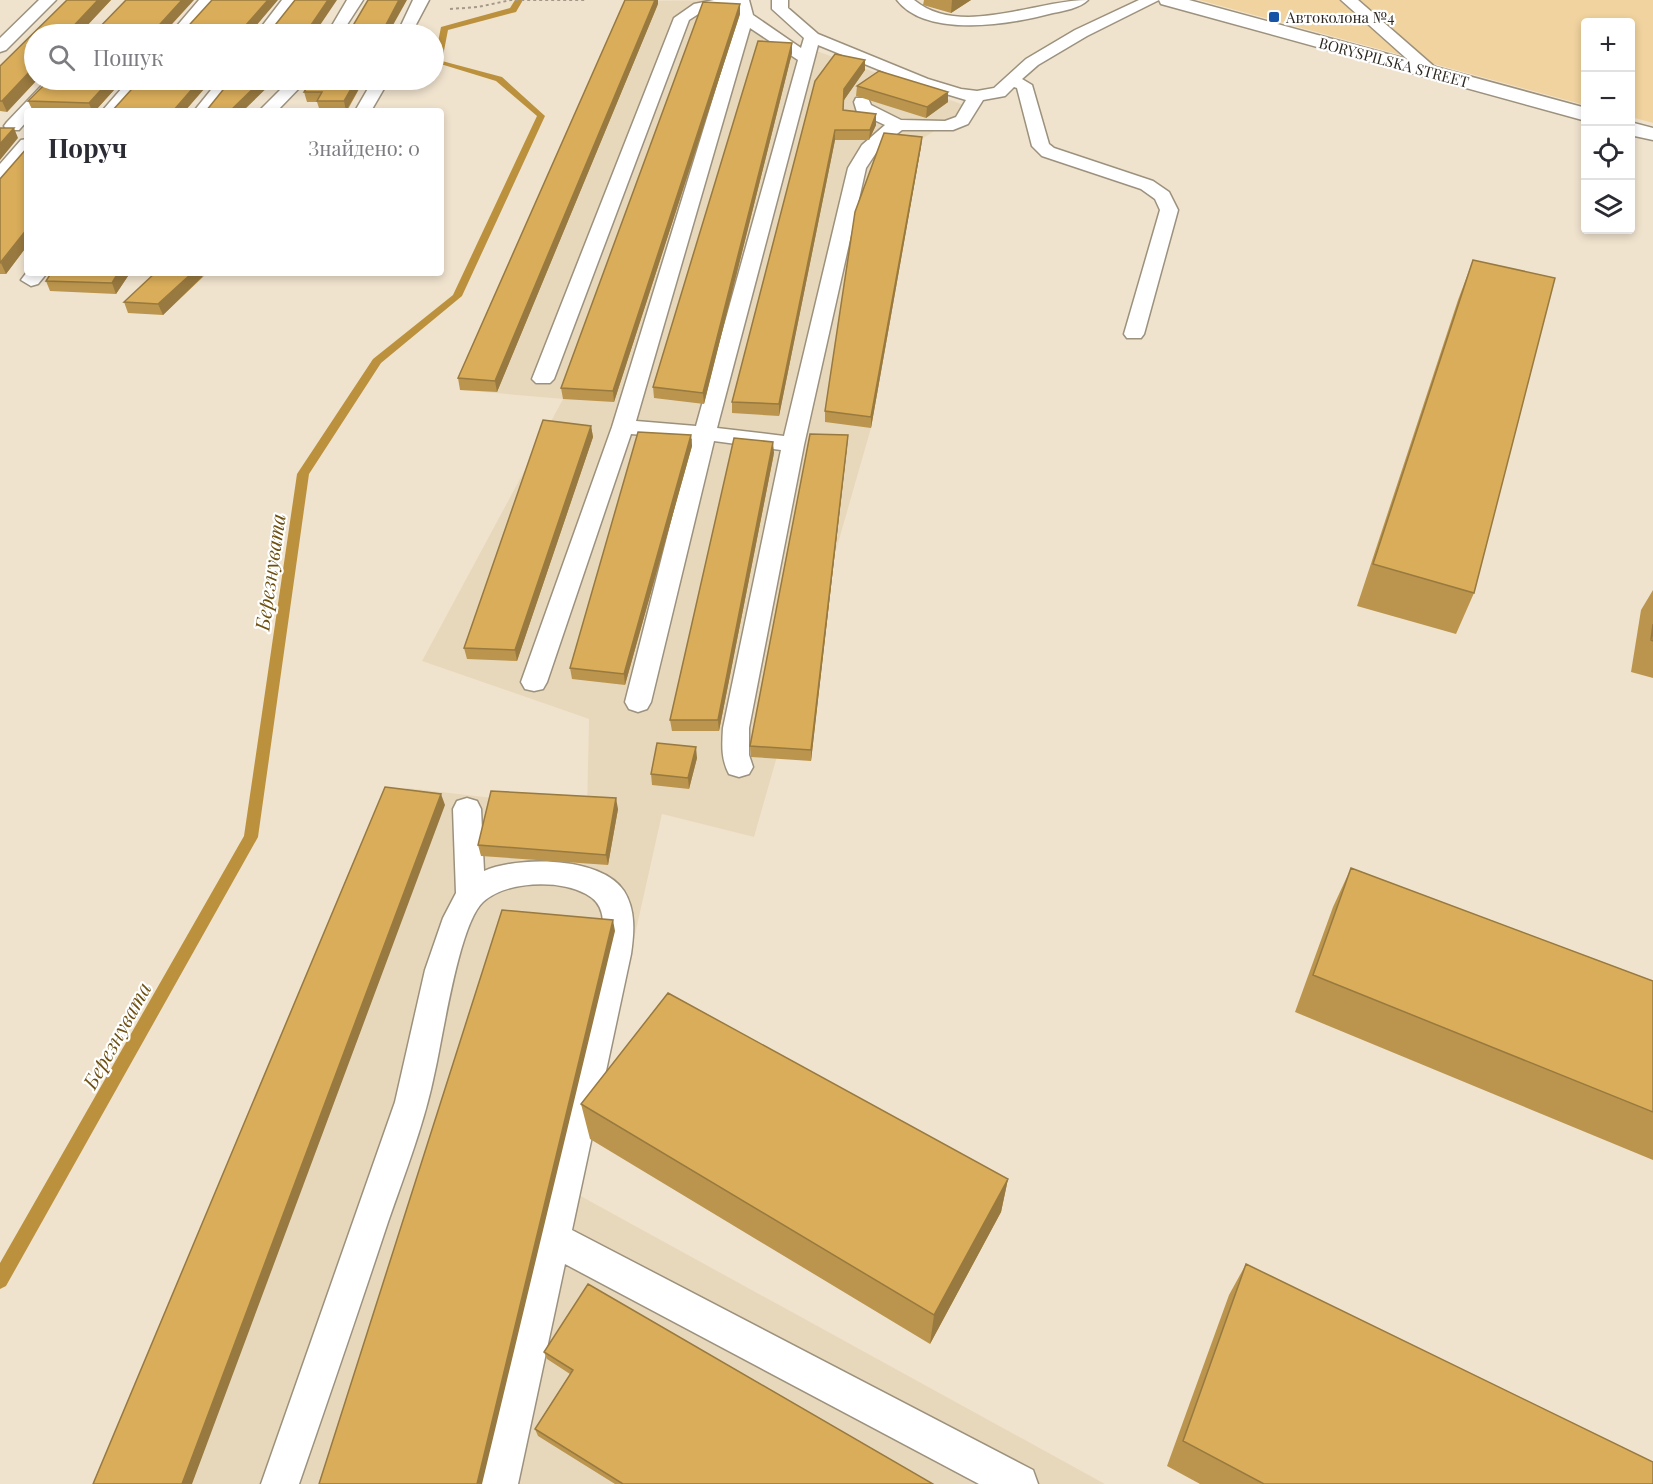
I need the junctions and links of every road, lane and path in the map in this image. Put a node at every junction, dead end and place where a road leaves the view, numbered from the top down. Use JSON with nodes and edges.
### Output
{"nodes":[{"id":1,"x":48,"y":0,"type":"edge"},
{"id":2,"x":207,"y":0,"type":"edge"},
{"id":3,"x":290,"y":0,"type":"edge"},
{"id":4,"x":355,"y":0,"type":"edge"},
{"id":5,"x":587,"y":0,"type":"edge"},
{"id":6,"x":780,"y":0,"type":"edge"},
{"id":7,"x":905,"y":0,"type":"edge"},
{"id":8,"x":1022,"y":0,"type":"edge"},
{"id":9,"x":1080,"y":0,"type":"edge"},
{"id":10,"x":1151,"y":0,"type":"edge"},
{"id":11,"x":1168,"y":0,"type":"edge"},
{"id":12,"x":1349,"y":0,"type":"edge"},
{"id":13,"x":419,"y":5,"type":"edge"},
{"id":14,"x":743,"y":6,"type":"edge"},
{"id":15,"x":1066,"y":7,"type":"junction"},
{"id":16,"x":186,"y":24,"type":"edge"},
{"id":17,"x":271,"y":24,"type":"edge"},
{"id":18,"x":340,"y":24,"type":"edge"},
{"id":19,"x":409,"y":24,"type":"edge"},
{"id":20,"x":812,"y":37,"type":"junction"},
{"id":21,"x":0,"y":47,"type":"edge"},
{"id":22,"x":805,"y":58,"type":"junction"},
{"id":23,"x":1431,"y":72,"type":"junction"},
{"id":24,"x":1010,"y":81,"type":"junction"},
{"id":25,"x":47,"y":90,"type":"edge"},
{"id":26,"x":128,"y":90,"type":"edge"},
{"id":27,"x":219,"y":90,"type":"edge"},
{"id":28,"x":289,"y":90,"type":"edge"},
{"id":29,"x":375,"y":90,"type":"edge"},
{"id":30,"x":977,"y":96,"type":"junction"},
{"id":31,"x":862,"y":102,"type":"dead end"},
{"id":32,"x":30,"y":108,"type":"edge"},
{"id":33,"x":113,"y":108,"type":"edge"},
{"id":34,"x":204,"y":108,"type":"edge"},
{"id":35,"x":270,"y":108,"type":"edge"},
{"id":36,"x":365,"y":108,"type":"edge"},
{"id":37,"x":24,"y":114,"type":"edge"},
{"id":38,"x":1581,"y":114,"type":"edge"},
{"id":39,"x":898,"y":125,"type":"junction"},
{"id":40,"x":13,"y":126,"type":"edge"},
{"id":41,"x":1635,"y":129,"type":"edge"},
{"id":42,"x":1653,"y":134,"type":"edge"},
{"id":43,"x":24,"y":147,"type":"edge"},
{"id":44,"x":0,"y":175,"type":"edge"},
{"id":45,"x":1134,"y":334,"type":"dead end"},
{"id":46,"x":543,"y":379,"type":"dead end"},
{"id":47,"x":624,"y":427,"type":"junction"},
{"id":48,"x":705,"y":433,"type":"junction"},
{"id":49,"x":793,"y":445,"type":"junction"},
{"id":50,"x":534,"y":682,"type":"dead end"},
{"id":51,"x":638,"y":702,"type":"dead end"},
{"id":52,"x":739,"y":767,"type":"dead end"},
{"id":53,"x":467,"y":809,"type":"dead end"},
{"id":54,"x":471,"y":894,"type":"junction"},
{"id":55,"x":552,"y":1238,"type":"junction"},
{"id":56,"x":280,"y":1484,"type":"edge"},
{"id":57,"x":499,"y":1484,"type":"edge"},
{"id":58,"x":1019,"y":1484,"type":"edge"}],
"edges":[{"from":1,"to":21,"type":"lane"},
{"from":2,"to":16,"type":"lane"},
{"from":3,"to":17,"type":"lane"},
{"from":4,"to":18,"type":"lane"},
{"from":5,"to":13,"type":"path"},
{"from":6,"to":20,"type":"lane"},
{"from":7,"to":15,"type":"lane"},
{"from":8,"to":15,"type":"lane"},
{"from":9,"to":15,"type":"lane"},
{"from":10,"to":24,"type":"lane"},
{"from":11,"to":23,"type":"main road","name":"BORYSPILSKA STREET"},
{"from":12,"to":23,"type":"lane"},
{"from":13,"to":19,"type":"lane"},
{"from":14,"to":22,"type":"lane"},
{"from":14,"to":46,"type":"lane"},
{"from":14,"to":47,"type":"lane"},
{"from":20,"to":22,"type":"lane"},
{"from":20,"to":30,"type":"lane"},
{"from":22,"to":48,"type":"lane"},
{"from":23,"to":38,"type":"main road","name":"BORYSPILSKA STREET"},
{"from":24,"to":30,"type":"lane"},
{"from":24,"to":45,"type":"lane"},
{"from":25,"to":32,"type":"lane"},
{"from":26,"to":33,"type":"lane"},
{"from":27,"to":34,"type":"lane"},
{"from":28,"to":35,"type":"lane"},
{"from":29,"to":36,"type":"lane"},
{"from":30,"to":39,"type":"lane"},
{"from":31,"to":39,"type":"lane"},
{"from":37,"to":40,"type":"lane"},
{"from":39,"to":49,"type":"lane"},
{"from":41,"to":42,"type":"main road"},
{"from":43,"to":44,"type":"lane"},
{"from":47,"to":48,"type":"lane"},
{"from":47,"to":50,"type":"lane"},
{"from":48,"to":49,"type":"lane"},
{"from":48,"to":51,"type":"lane"},
{"from":49,"to":52,"type":"lane"},
{"from":53,"to":54,"type":"lane"},
{"from":54,"to":55,"type":"lane"},
{"from":54,"to":56,"type":"lane"},
{"from":55,"to":57,"type":"lane"},
{"from":55,"to":58,"type":"lane"}]}
